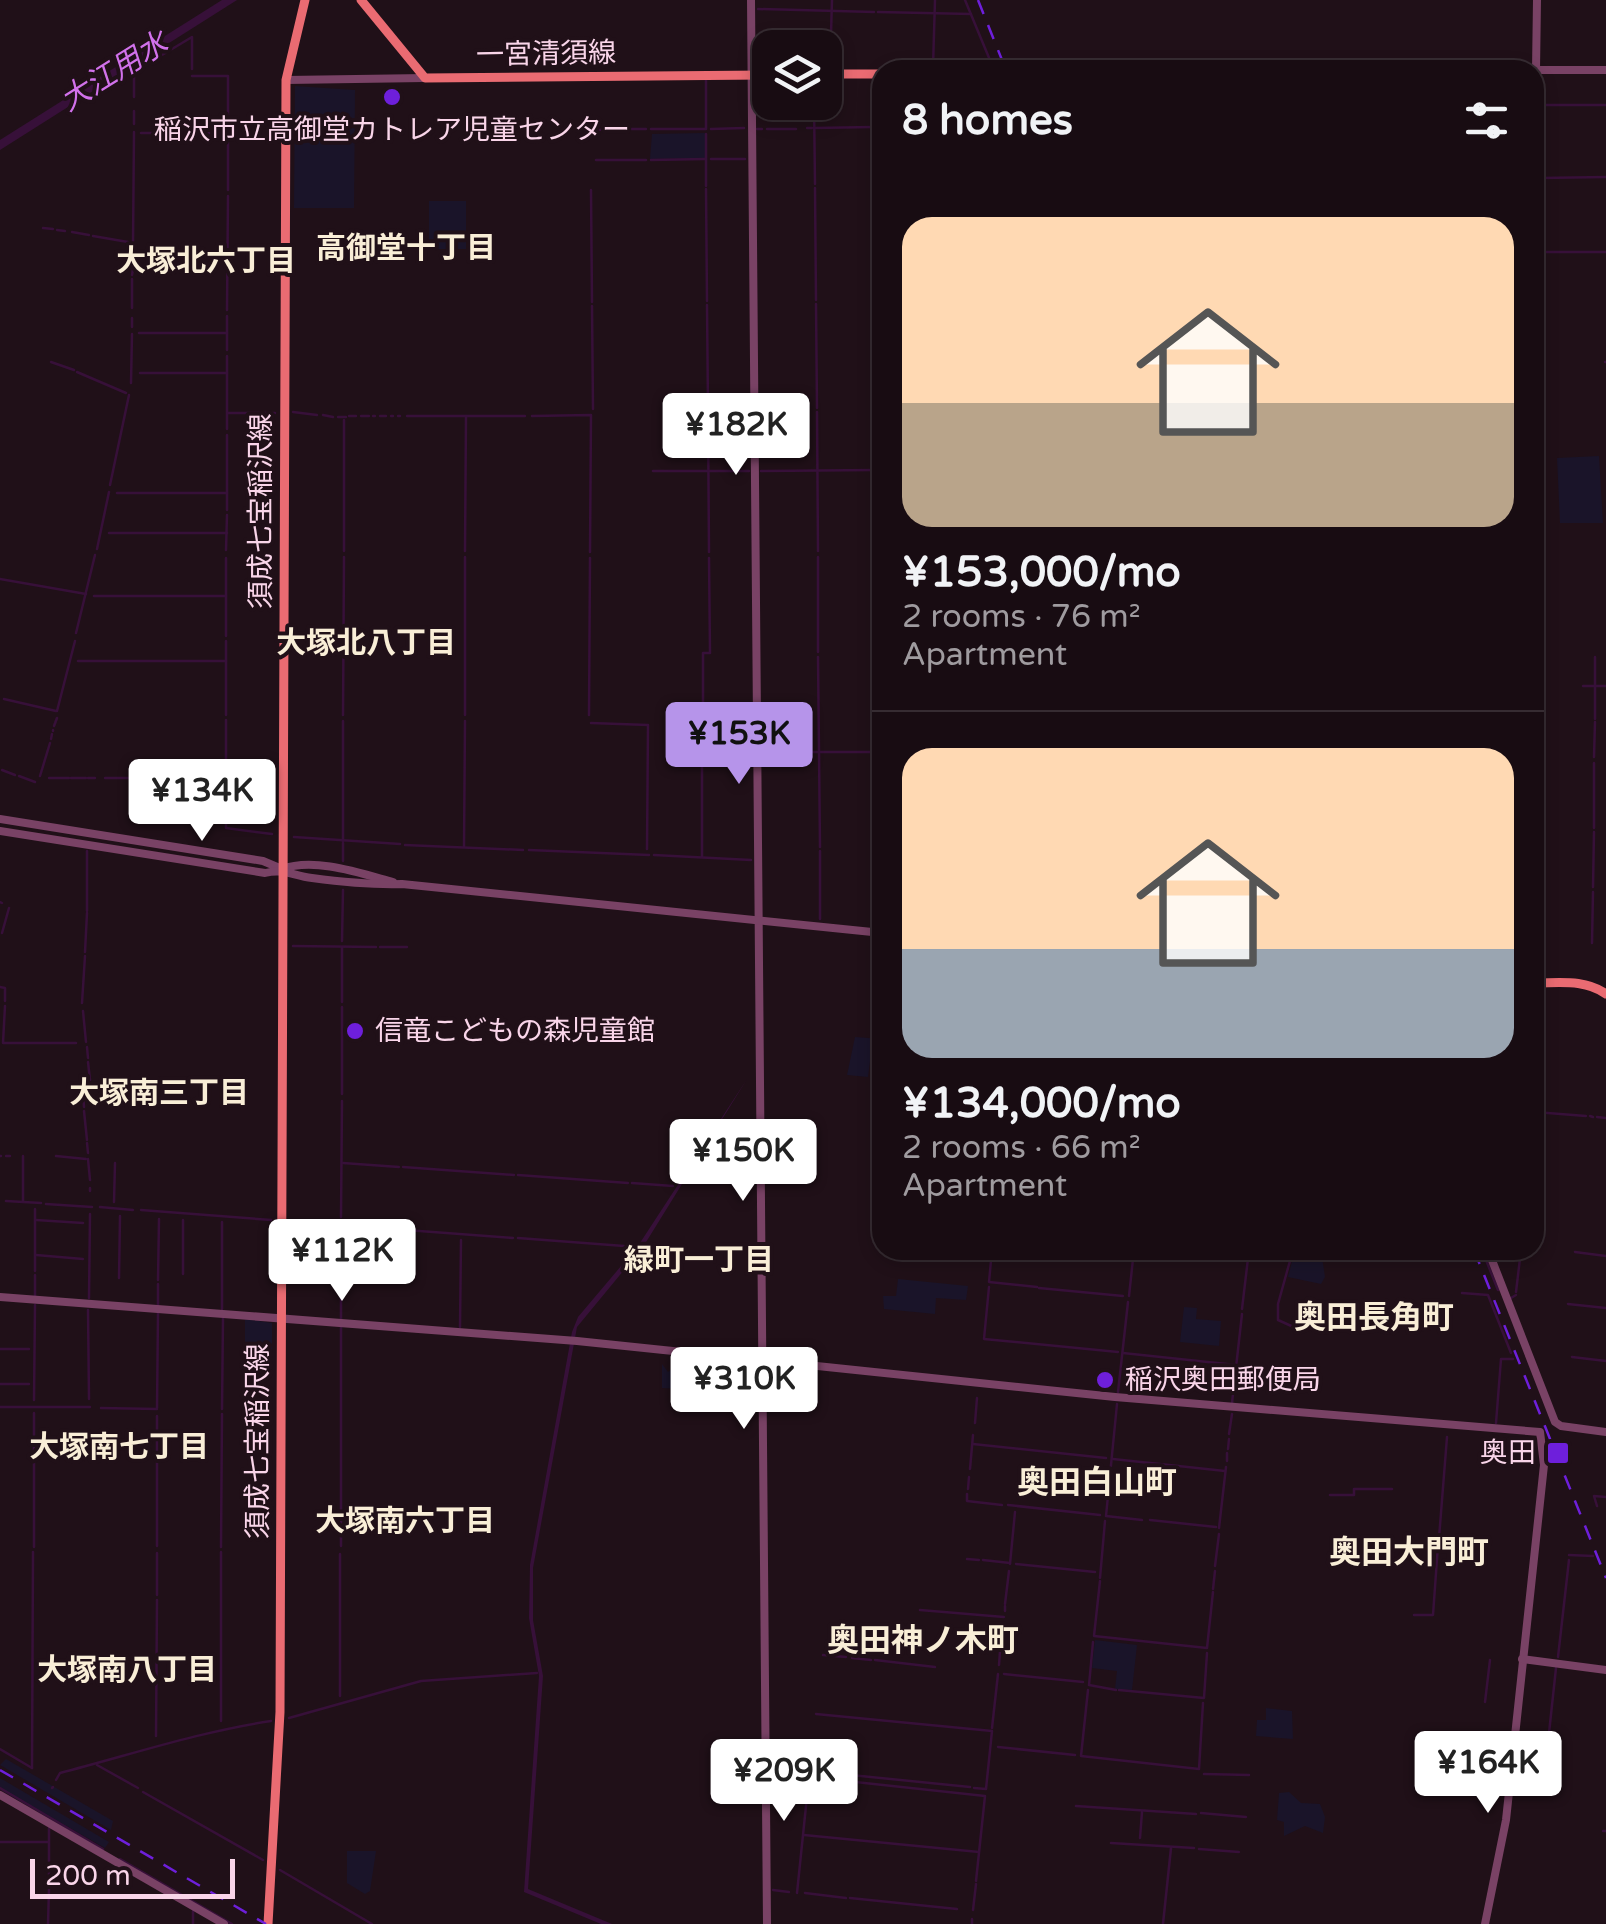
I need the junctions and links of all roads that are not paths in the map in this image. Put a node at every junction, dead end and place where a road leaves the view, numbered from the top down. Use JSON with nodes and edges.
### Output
{"nodes":[{"id":1,"x":305,"y":0,"type":"edge"},
{"id":2,"x":361,"y":0,"type":"edge"},
{"id":3,"x":751,"y":0,"type":"edge"},
{"id":4,"x":1537,"y":0,"type":"edge"},
{"id":5,"x":1535,"y":60,"type":"edge"},
{"id":6,"x":1544,"y":70,"type":"edge"},
{"id":7,"x":1606,"y":70,"type":"edge"},
{"id":8,"x":842,"y":74,"type":"edge"},
{"id":9,"x":872,"y":74,"type":"edge"},
{"id":10,"x":750,"y":75,"type":"junction"},
{"id":11,"x":425,"y":78,"type":"junction"},
{"id":12,"x":286,"y":80,"type":"junction"},
{"id":13,"x":0,"y":819,"type":"edge"},
{"id":14,"x":0,"y":831,"type":"edge"},
{"id":15,"x":282,"y":869,"type":"junction"},
{"id":16,"x":758,"y":920,"type":"junction"},
{"id":17,"x":872,"y":932,"type":"edge"},
{"id":18,"x":1544,"y":983,"type":"edge"},
{"id":19,"x":1606,"y":994,"type":"edge"},
{"id":20,"x":1492,"y":1260,"type":"edge"},
{"id":21,"x":0,"y":1297,"type":"edge"},
{"id":22,"x":282,"y":1318,"type":"junction"},
{"id":23,"x":762,"y":1360,"type":"junction"},
{"id":24,"x":1606,"y":1432,"type":"edge"},
{"id":25,"x":1522,"y":1659,"type":"junction"},
{"id":26,"x":1606,"y":1670,"type":"edge"},
{"id":27,"x":0,"y":1795,"type":"edge"},
{"id":28,"x":224,"y":1924,"type":"edge"},
{"id":29,"x":268,"y":1924,"type":"edge"},
{"id":30,"x":767,"y":1924,"type":"edge"},
{"id":31,"x":1485,"y":1924,"type":"edge"}],
"edges":[{"from":1,"to":12,"type":"main road","name":"須成七宝稲沢線"},
{"from":2,"to":11,"type":"main road"},
{"from":3,"to":10,"type":"street"},
{"from":4,"to":5,"type":"street"},
{"from":6,"to":7,"type":"street"},
{"from":8,"to":9,"type":"main road"},
{"from":10,"to":11,"type":"main road","name":"一宮清須線"},
{"from":10,"to":16,"type":"street"},
{"from":11,"to":12,"type":"street"},
{"from":12,"to":15,"type":"main road","name":"須成七宝稲沢線"},
{"from":13,"to":15,"type":"street"},
{"from":14,"to":15,"type":"street"},
{"from":15,"to":16,"type":"street"},
{"from":15,"to":22,"type":"main road","name":"須成七宝稲沢線"},
{"from":16,"to":17,"type":"street"},
{"from":16,"to":23,"type":"street"},
{"from":18,"to":19,"type":"main road"},
{"from":20,"to":24,"type":"street"},
{"from":21,"to":22,"type":"street"},
{"from":22,"to":23,"type":"street"},
{"from":22,"to":29,"type":"main road","name":"須成七宝稲沢線"},
{"from":23,"to":25,"type":"street"},
{"from":23,"to":30,"type":"street"},
{"from":25,"to":26,"type":"street"},
{"from":25,"to":31,"type":"street"},
{"from":27,"to":28,"type":"street"}]}
